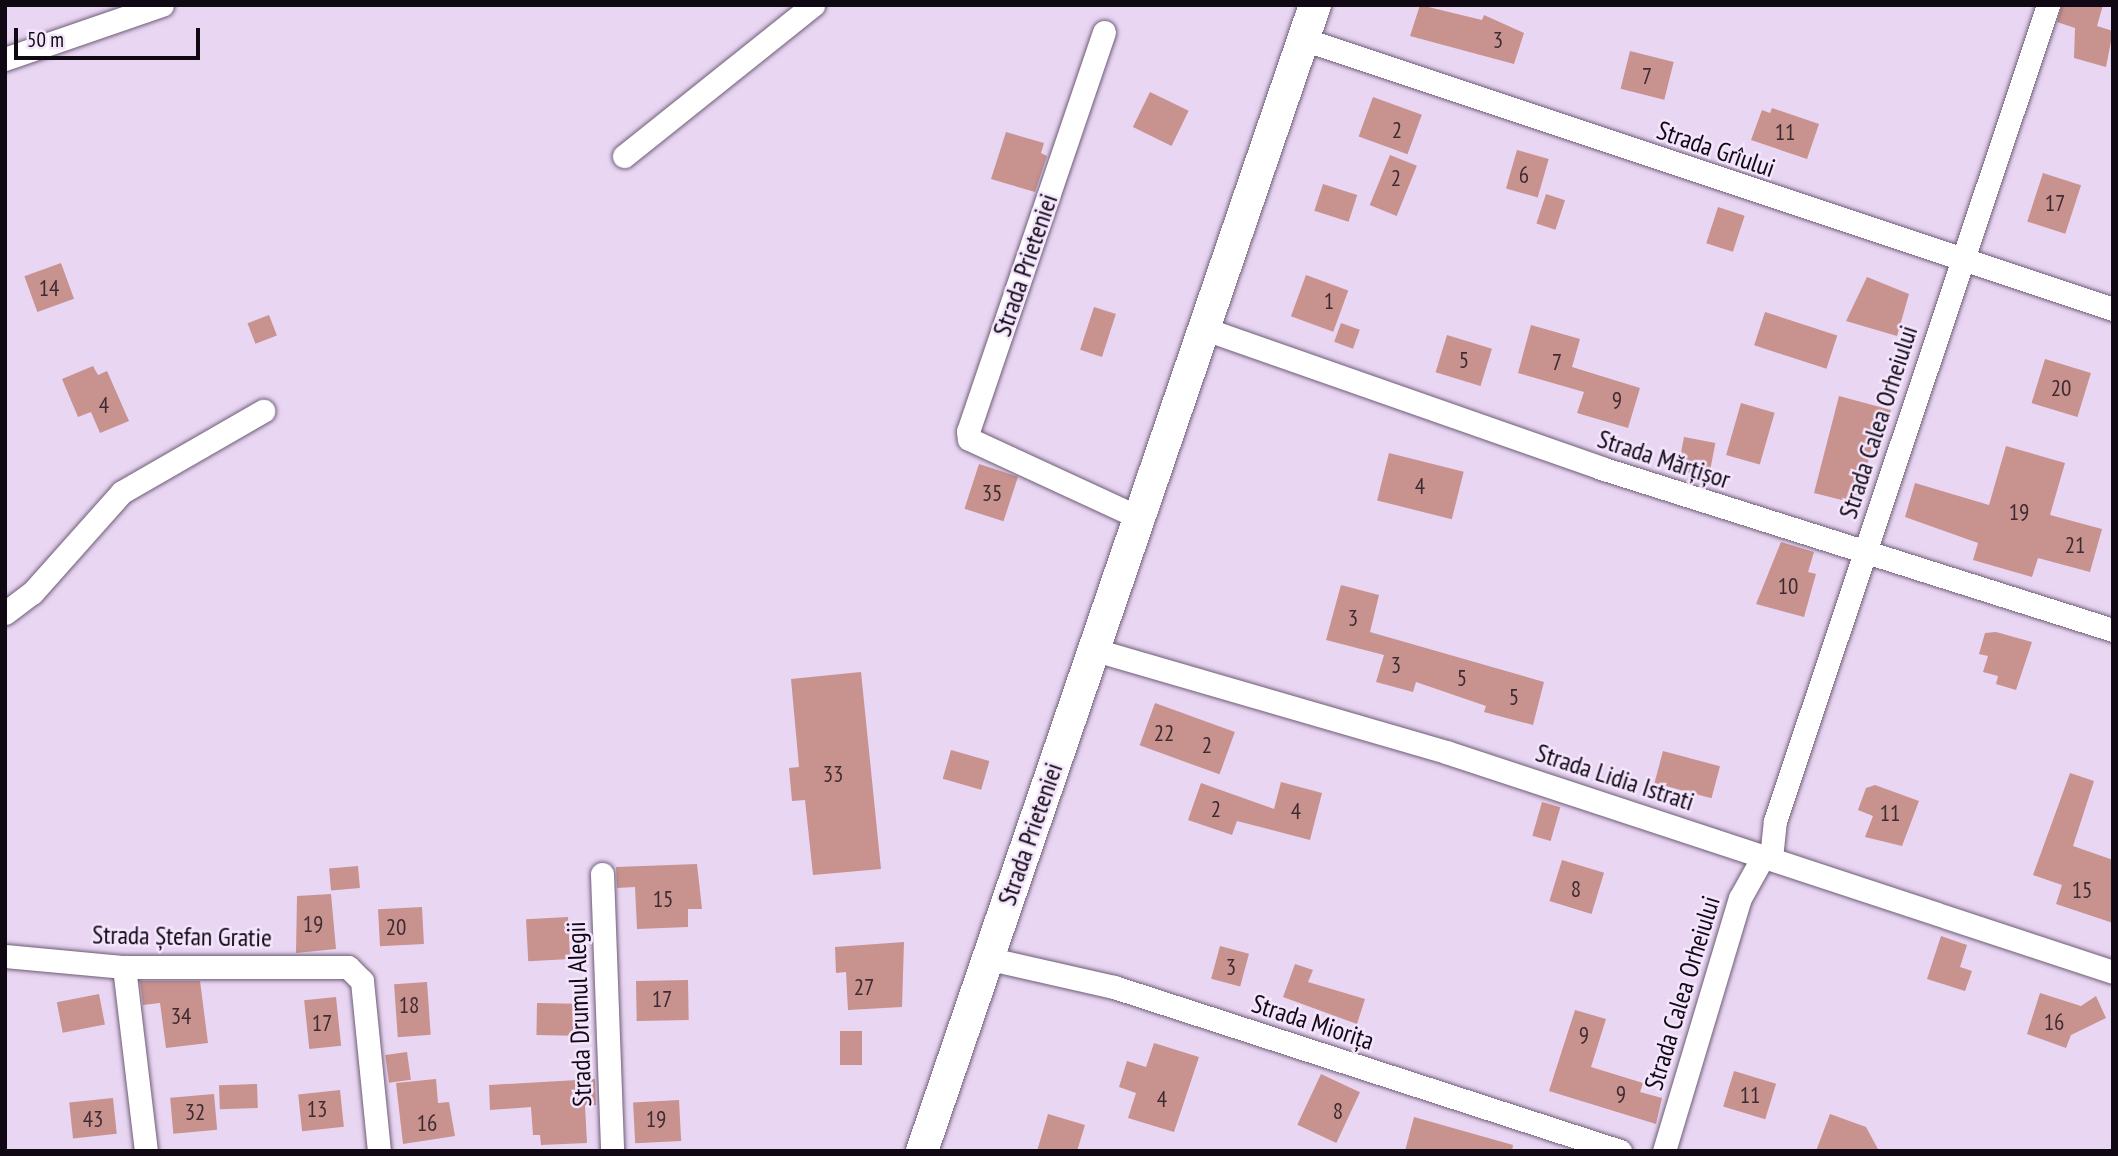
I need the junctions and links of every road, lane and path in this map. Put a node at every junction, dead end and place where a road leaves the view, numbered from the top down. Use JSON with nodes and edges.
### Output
{"nodes":[{"id":1,"x":162,"y":5,"type":"edge"},
{"id":2,"x":813,"y":5,"type":"edge"},
{"id":3,"x":1315,"y":5,"type":"edge"},
{"id":4,"x":2048,"y":5,"type":"edge"},
{"id":5,"x":1104,"y":32,"type":"dead end"},
{"id":6,"x":1303,"y":39,"type":"junction"},
{"id":7,"x":5,"y":59,"type":"edge"},
{"id":8,"x":624,"y":156,"type":"dead end"},
{"id":9,"x":1959,"y":260,"type":"junction"},
{"id":10,"x":2113,"y":309,"type":"edge"},
{"id":11,"x":1202,"y":328,"type":"junction"},
{"id":12,"x":263,"y":411,"type":"dead end"},
{"id":13,"x":1140,"y":518,"type":"junction"},
{"id":14,"x":1866,"y":554,"type":"junction"},
{"id":15,"x":5,"y":613,"type":"edge"},
{"id":16,"x":2113,"y":630,"type":"edge"},
{"id":17,"x":1095,"y":650,"type":"junction"},
{"id":18,"x":1767,"y":857,"type":"junction"},
{"id":19,"x":602,"y":874,"type":"dead end"},
{"id":20,"x":5,"y":956,"type":"edge"},
{"id":21,"x":986,"y":958,"type":"junction"},
{"id":22,"x":124,"y":967,"type":"junction"},
{"id":23,"x":2113,"y":972,"type":"edge"},
{"id":24,"x":146,"y":1151,"type":"edge"},
{"id":25,"x":379,"y":1151,"type":"edge"},
{"id":26,"x":612,"y":1151,"type":"edge"},
{"id":27,"x":922,"y":1151,"type":"edge"},
{"id":28,"x":1620,"y":1151,"type":"edge"},
{"id":29,"x":1664,"y":1151,"type":"edge"}],
"edges":[{"from":1,"to":7,"type":"street"},
{"from":2,"to":8,"type":"street"},
{"from":3,"to":6,"type":"street","name":"Strada Prieteniei"},
{"from":4,"to":9,"type":"street","name":"Strada Calea Orheiului"},
{"from":5,"to":13,"type":"street","name":"Strada Prieteniei"},
{"from":6,"to":9,"type":"street","name":"Strada Grîului"},
{"from":6,"to":11,"type":"street","name":"Strada Prieteniei"},
{"from":9,"to":10,"type":"street","name":"Strada Grîului"},
{"from":9,"to":14,"type":"street","name":"Strada Calea Orheiului"},
{"from":11,"to":13,"type":"street","name":"Strada Prieteniei"},
{"from":11,"to":14,"type":"street","name":"Strada Mărțișor"},
{"from":12,"to":15,"type":"street"},
{"from":13,"to":17,"type":"street","name":"Strada Prieteniei"},
{"from":14,"to":16,"type":"street","name":"Strada Mărțișor"},
{"from":14,"to":18,"type":"street","name":"Strada Calea Orheiului"},
{"from":17,"to":18,"type":"street","name":"Strada Lidia Istrati"},
{"from":17,"to":21,"type":"street","name":"Strada Prieteniei"},
{"from":18,"to":23,"type":"street","name":"Strada Lidia Istrati"},
{"from":18,"to":29,"type":"street","name":"Strada Calea Orheiului"},
{"from":19,"to":26,"type":"street","name":"Strada Drumul Alegii"},
{"from":20,"to":22,"type":"street","name":"Strada Ștefan Gratie"},
{"from":21,"to":27,"type":"street","name":"Strada Prieteniei"},
{"from":21,"to":28,"type":"street","name":"Strada Miorița"},
{"from":22,"to":24,"type":"street"},
{"from":22,"to":25,"type":"street","name":"Strada Ștefan Gratie"}]}
